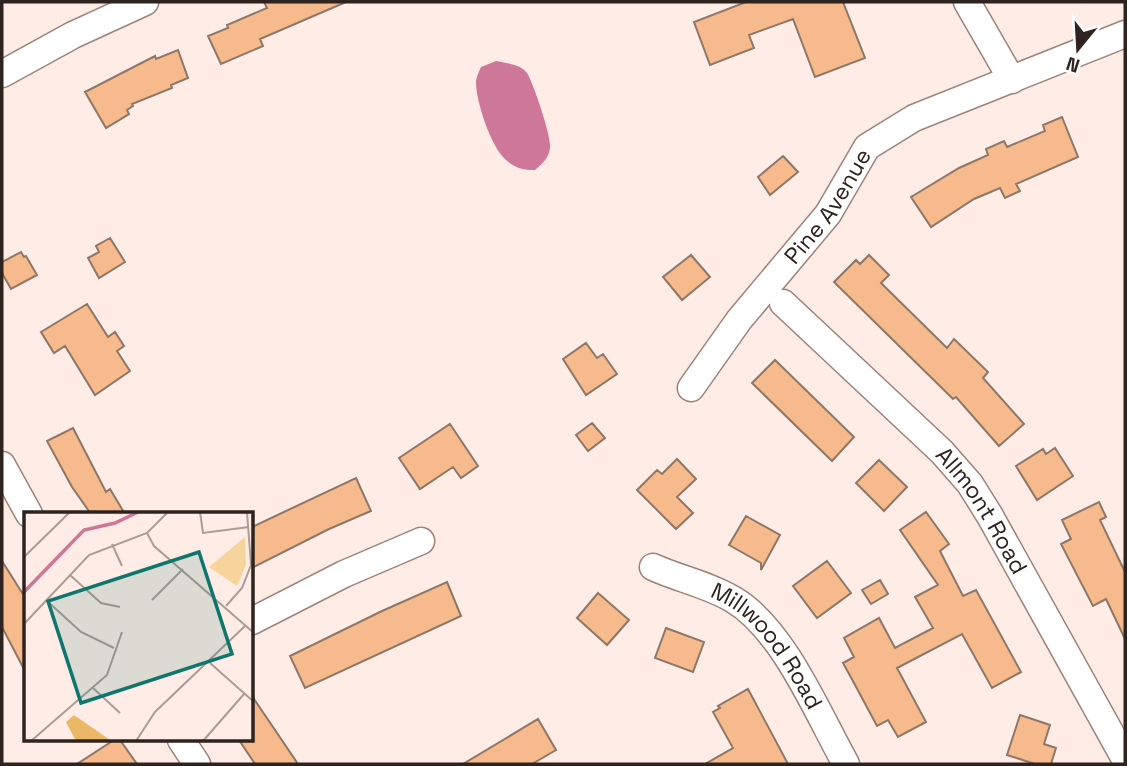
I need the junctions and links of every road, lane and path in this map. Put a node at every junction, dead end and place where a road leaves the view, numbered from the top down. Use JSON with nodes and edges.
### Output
{"nodes":[{"id":1,"x":145,"y":2,"type":"edge"},
{"id":2,"x":967,"y":2,"type":"edge"},
{"id":3,"x":1125,"y":34,"type":"edge"},
{"id":4,"x":2,"y":74,"type":"edge"},
{"id":5,"x":1012,"y":80,"type":"junction"},
{"id":6,"x":783,"y":303,"type":"dead end"},
{"id":7,"x":691,"y":388,"type":"dead end"},
{"id":8,"x":2,"y":465,"type":"edge"},
{"id":9,"x":28,"y":512,"type":"edge"},
{"id":10,"x":421,"y":541,"type":"dead end"},
{"id":11,"x":653,"y":567,"type":"dead end"},
{"id":12,"x":254,"y":620,"type":"edge"},
{"id":13,"x":182,"y":742,"type":"edge"},
{"id":14,"x":1125,"y":759,"type":"edge"},
{"id":15,"x":197,"y":764,"type":"edge"},
{"id":16,"x":846,"y":764,"type":"edge"}],
"edges":[{"from":1,"to":4,"type":"street"},
{"from":2,"to":5,"type":"street"},
{"from":3,"to":5,"type":"street","name":"Pine Avenue"},
{"from":5,"to":7,"type":"street","name":"Pine Avenue"},
{"from":6,"to":14,"type":"street","name":"Allmont Road"},
{"from":8,"to":9,"type":"street"},
{"from":10,"to":12,"type":"street"},
{"from":11,"to":16,"type":"street","name":"Millwood Road"},
{"from":13,"to":15,"type":"street"}]}
